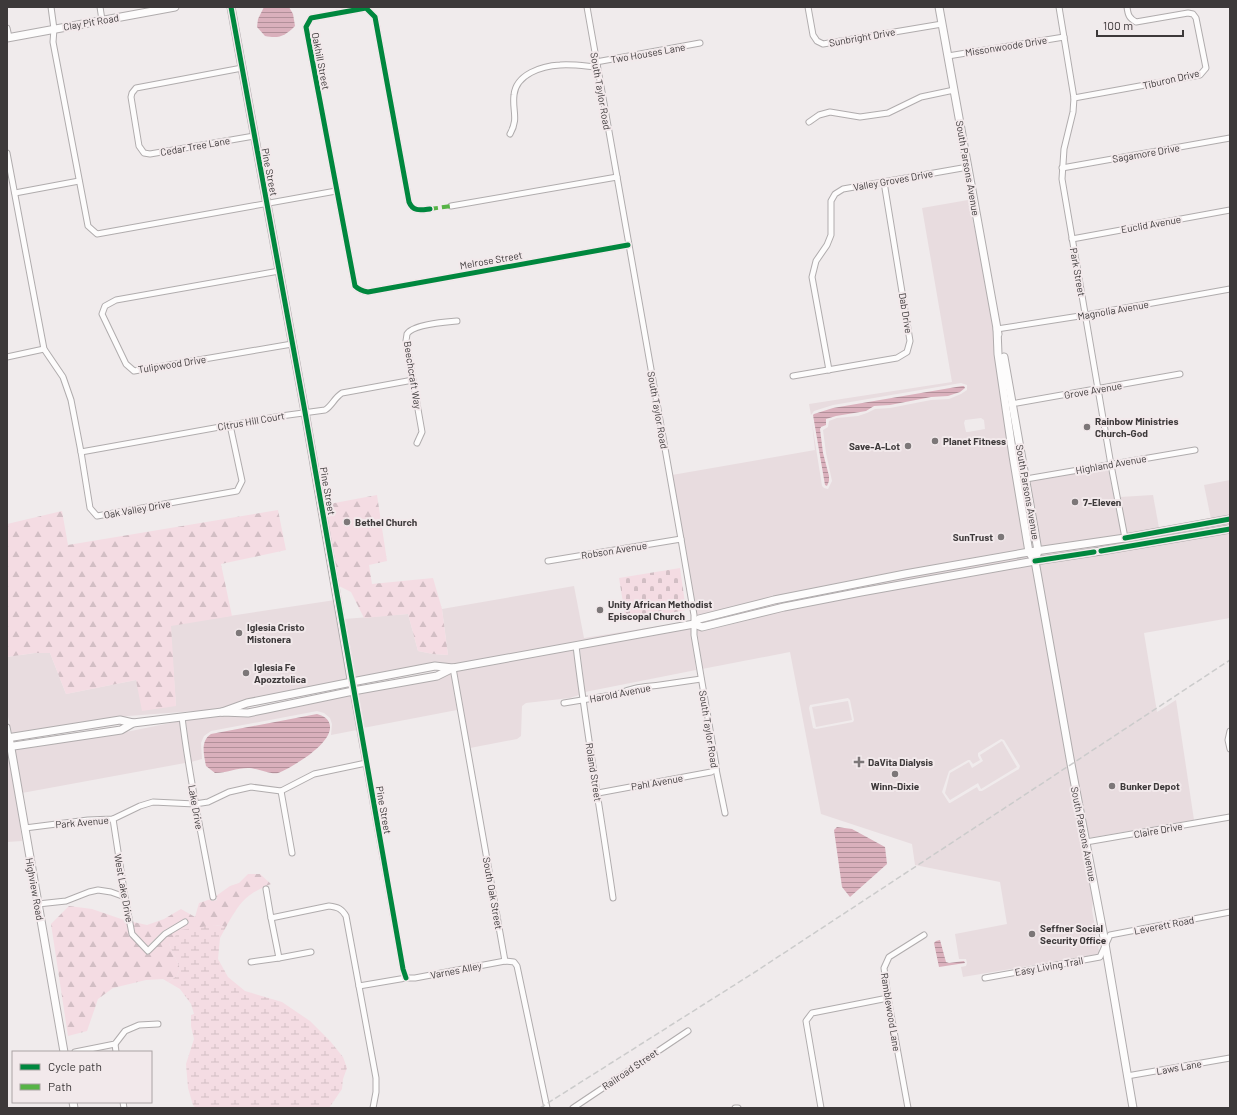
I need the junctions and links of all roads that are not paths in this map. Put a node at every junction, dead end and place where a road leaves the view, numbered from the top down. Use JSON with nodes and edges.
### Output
{"nodes":[{"id":1,"x":51,"y":7,"type":"edge"},
{"id":2,"x":100,"y":7,"type":"edge"},
{"id":3,"x":175,"y":7,"type":"edge"},
{"id":4,"x":232,"y":7,"type":"edge"},
{"id":5,"x":587,"y":7,"type":"edge"},
{"id":6,"x":808,"y":7,"type":"edge"},
{"id":7,"x":939,"y":7,"type":"edge"},
{"id":8,"x":1059,"y":7,"type":"edge"},
{"id":9,"x":1127,"y":7,"type":"edge"},
{"id":10,"x":148,"y":9,"type":"edge"},
{"id":11,"x":102,"y":20,"type":"junction"},
{"id":12,"x":942,"y":24,"type":"junction"},
{"id":13,"x":7,"y":28,"type":"edge"},
{"id":14,"x":54,"y":29,"type":"junction"},
{"id":15,"x":1064,"y":36,"type":"junction"},
{"id":16,"x":8,"y":37,"type":"edge"},
{"id":17,"x":700,"y":43,"type":"dead end"},
{"id":18,"x":948,"y":56,"type":"junction"},
{"id":19,"x":597,"y":65,"type":"junction"},
{"id":20,"x":242,"y":68,"type":"junction"},
{"id":21,"x":954,"y":90,"type":"junction"},
{"id":22,"x":1074,"y":98,"type":"junction"},
{"id":23,"x":809,"y":122,"type":"dead end"},
{"id":24,"x":510,"y":134,"type":"dead end"},
{"id":25,"x":254,"y":136,"type":"junction"},
{"id":26,"x":1230,"y":138,"type":"edge"},
{"id":27,"x":7,"y":153,"type":"edge"},
{"id":28,"x":968,"y":167,"type":"junction"},
{"id":29,"x":1062,"y":168,"type":"junction"},
{"id":30,"x":617,"y":177,"type":"junction"},
{"id":31,"x":79,"y":181,"type":"junction"},
{"id":32,"x":884,"y":182,"type":"junction"},
{"id":33,"x":336,"y":190,"type":"junction"},
{"id":34,"x":15,"y":193,"type":"junction"},
{"id":35,"x":267,"y":204,"type":"junction"},
{"id":36,"x":451,"y":206,"type":"dead end"},
{"id":37,"x":430,"y":209,"type":"dead end"},
{"id":38,"x":1230,"y":210,"type":"edge"},
{"id":39,"x":1072,"y":239,"type":"junction"},
{"id":40,"x":628,"y":245,"type":"junction"},
{"id":41,"x":279,"y":271,"type":"junction"},
{"id":42,"x":358,"y":289,"type":"joint"},
{"id":43,"x":1230,"y":289,"type":"edge"},
{"id":44,"x":1086,"y":315,"type":"junction"},
{"id":45,"x":457,"y":321,"type":"dead end"},
{"id":46,"x":997,"y":329,"type":"junction"},
{"id":47,"x":292,"y":344,"type":"junction"},
{"id":48,"x":44,"y":349,"type":"junction"},
{"id":49,"x":7,"y":357,"type":"edge"},
{"id":50,"x":829,"y":370,"type":"junction"},
{"id":51,"x":1180,"y":374,"type":"dead end"},
{"id":52,"x":792,"y":376,"type":"dead end"},
{"id":53,"x":413,"y":380,"type":"junction"},
{"id":54,"x":1098,"y":389,"type":"junction"},
{"id":55,"x":1009,"y":404,"type":"junction"},
{"id":56,"x":305,"y":412,"type":"junction"},
{"id":57,"x":230,"y":425,"type":"junction"},
{"id":58,"x":417,"y":443,"type":"dead end"},
{"id":59,"x":1196,"y":450,"type":"dead end"},
{"id":60,"x":81,"y":452,"type":"junction"},
{"id":61,"x":1110,"y":465,"type":"junction"},
{"id":62,"x":1026,"y":479,"type":"junction"},
{"id":63,"x":1230,"y":519,"type":"edge"},
{"id":64,"x":1230,"y":529,"type":"edge"},
{"id":65,"x":1125,"y":538,"type":"junction"},
{"id":66,"x":681,"y":539,"type":"junction"},
{"id":67,"x":1038,"y":550,"type":"junction"},
{"id":68,"x":1029,"y":552,"type":"junction"},
{"id":69,"x":548,"y":561,"type":"dead end"},
{"id":70,"x":1035,"y":561,"type":"junction"},
{"id":71,"x":694,"y":624,"type":"junction"},
{"id":72,"x":576,"y":646,"type":"junction"},
{"id":73,"x":453,"y":668,"type":"junction"},
{"id":74,"x":701,"y":679,"type":"junction"},
{"id":75,"x":352,"y":682,"type":"junction"},
{"id":76,"x":353,"y":691,"type":"junction"},
{"id":77,"x":582,"y":700,"type":"junction"},
{"id":78,"x":564,"y":703,"type":"dead end"},
{"id":79,"x":222,"y":712,"type":"junction"},
{"id":80,"x":182,"y":717,"type":"junction"},
{"id":81,"x":133,"y":723,"type":"junction"},
{"id":82,"x":7,"y":727,"type":"edge"},
{"id":83,"x":1230,"y":731,"type":"edge"},
{"id":84,"x":8,"y":738,"type":"edge"},
{"id":85,"x":9,"y":747,"type":"edge"},
{"id":86,"x":1230,"y":749,"type":"edge"},
{"id":87,"x":366,"y":763,"type":"junction"},
{"id":88,"x":716,"y":769,"type":"junction"},
{"id":89,"x":281,"y":792,"type":"junction"},
{"id":90,"x":598,"y":793,"type":"junction"},
{"id":91,"x":195,"y":804,"type":"junction"},
{"id":92,"x":726,"y":813,"type":"dead end"},
{"id":93,"x":1230,"y":817,"type":"edge"},
{"id":94,"x":112,"y":820,"type":"junction"},
{"id":95,"x":25,"y":828,"type":"junction"},
{"id":96,"x":1086,"y":842,"type":"junction"},
{"id":97,"x":292,"y":853,"type":"dead end"},
{"id":98,"x":266,"y":889,"type":"dead end"},
{"id":99,"x":125,"y":897,"type":"junction"},
{"id":100,"x":213,"y":897,"type":"dead end"},
{"id":101,"x":613,"y":898,"type":"dead end"},
{"id":102,"x":38,"y":904,"type":"junction"},
{"id":103,"x":1230,"y":912,"type":"edge"},
{"id":104,"x":271,"y":918,"type":"junction"},
{"id":105,"x":186,"y":922,"type":"dead end"},
{"id":106,"x":924,"y":935,"type":"dead end"},
{"id":107,"x":1105,"y":945,"type":"junction"},
{"id":108,"x":311,"y":952,"type":"dead end"},
{"id":109,"x":279,"y":958,"type":"junction"},
{"id":110,"x":505,"y":961,"type":"junction"},
{"id":111,"x":250,"y":962,"type":"dead end"},
{"id":112,"x":406,"y":978,"type":"junction"},
{"id":113,"x":984,"y":978,"type":"dead end"},
{"id":114,"x":360,"y":986,"type":"junction"},
{"id":115,"x":888,"y":998,"type":"junction"},
{"id":116,"x":158,"y":1024,"type":"dead end"},
{"id":117,"x":688,"y":1031,"type":"dead end"},
{"id":118,"x":115,"y":1044,"type":"junction"},
{"id":119,"x":64,"y":1051,"type":"edge"},
{"id":120,"x":80,"y":1051,"type":"edge"},
{"id":121,"x":116,"y":1051,"type":"edge"},
{"id":122,"x":1230,"y":1058,"type":"edge"},
{"id":123,"x":1127,"y":1076,"type":"junction"},
{"id":124,"x":373,"y":1108,"type":"edge"},
{"id":125,"x":547,"y":1108,"type":"edge"},
{"id":126,"x":573,"y":1108,"type":"edge"},
{"id":127,"x":821,"y":1108,"type":"edge"},
{"id":128,"x":908,"y":1108,"type":"edge"},
{"id":129,"x":1133,"y":1108,"type":"edge"}],
"edges":[{"from":1,"to":14,"type":"street"},
{"from":2,"to":11,"type":"street"},
{"from":3,"to":10,"type":"main road","name":"Clay Pit Road"},
{"from":4,"to":20,"type":"main road","name":"Pine Street"},
{"from":5,"to":19,"type":"street","name":"South Taylor Road"},
{"from":6,"to":12,"type":"street","name":"Sunbright Drive"},
{"from":7,"to":12,"type":"main road","name":"South Parsons Avenue"},
{"from":8,"to":15,"type":"street","name":"Park Street"},
{"from":9,"to":22,"type":"street","name":"Tiburon Drive"},
{"from":10,"to":11,"type":"main road","name":"Clay Pit Road"},
{"from":11,"to":14,"type":"main road","name":"Clay Pit Road"},
{"from":12,"to":18,"type":"main road","name":"South Parsons Avenue"},
{"from":13,"to":16,"type":"street"},
{"from":14,"to":16,"type":"main road","name":"Clay Pit Road"},
{"from":14,"to":31,"type":"street"},
{"from":15,"to":18,"type":"street","name":"Missonwoode Drive"},
{"from":15,"to":22,"type":"street","name":"Park Street"},
{"from":17,"to":19,"type":"street","name":"Two Houses Lane"},
{"from":18,"to":21,"type":"main road","name":"South Parsons Avenue"},
{"from":19,"to":24,"type":"street","name":"Two Houses Lane"},
{"from":19,"to":30,"type":"street","name":"South Taylor Road"},
{"from":20,"to":25,"type":"main road","name":"Pine Street"},
{"from":20,"to":25,"type":"street","name":"Cedar Tree Lane"},
{"from":21,"to":23,"type":"street"},
{"from":21,"to":28,"type":"main road","name":"South Parsons Avenue"},
{"from":22,"to":29,"type":"street","name":"Park Street"},
{"from":25,"to":35,"type":"main road","name":"Pine Street"},
{"from":26,"to":29,"type":"street","name":"Sagamore Drive"},
{"from":27,"to":34,"type":"street","name":"Oak Valley Drive"},
{"from":28,"to":32,"type":"street","name":"Valley Groves Drive"},
{"from":28,"to":46,"type":"main road","name":"South Parsons Avenue"},
{"from":29,"to":39,"type":"street","name":"Park Street"},
{"from":30,"to":36,"type":"street"},
{"from":30,"to":40,"type":"street","name":"South Taylor Road"},
{"from":31,"to":34,"type":"street"},
{"from":31,"to":35,"type":"street"},
{"from":32,"to":50,"type":"street","name":"Valley Groves Drive"},
{"from":32,"to":50,"type":"street","name":"Dab Drive"},
{"from":33,"to":35,"type":"street"},
{"from":33,"to":37,"type":"street","name":"Oakhill Street"},
{"from":33,"to":42,"type":"street","name":"Oakhill Street"},
{"from":34,"to":48,"type":"street","name":"Oak Valley Drive"},
{"from":35,"to":41,"type":"main road","name":"Pine Street"},
{"from":38,"to":39,"type":"street","name":"Euclid Avenue"},
{"from":39,"to":44,"type":"street","name":"Park Street"},
{"from":40,"to":42,"type":"street","name":"Melrose Street"},
{"from":40,"to":66,"type":"street","name":"South Taylor Road"},
{"from":41,"to":47,"type":"main road","name":"Pine Street"},
{"from":41,"to":47,"type":"street","name":"Tulipwood Drive"},
{"from":43,"to":44,"type":"street","name":"Magnolia Avenue"},
{"from":44,"to":46,"type":"street","name":"Magnolia Avenue"},
{"from":44,"to":54,"type":"street","name":"Park Street"},
{"from":45,"to":53,"type":"street","name":"Beechcraft Way"},
{"from":46,"to":55,"type":"main road","name":"South Parsons Avenue"},
{"from":47,"to":56,"type":"main road","name":"Pine Street"},
{"from":48,"to":49,"type":"street"},
{"from":48,"to":60,"type":"street","name":"Oak Valley Drive"},
{"from":50,"to":52,"type":"street","name":"Dab Drive"},
{"from":51,"to":54,"type":"street","name":"Grove Avenue"},
{"from":53,"to":56,"type":"street","name":"Citrus Hill Court"},
{"from":53,"to":58,"type":"street","name":"Beechcraft Way"},
{"from":54,"to":55,"type":"street","name":"Grove Avenue"},
{"from":54,"to":61,"type":"street","name":"Park Street"},
{"from":55,"to":62,"type":"main road","name":"South Parsons Avenue"},
{"from":55,"to":68,"type":"main road","name":"South Parsons Avenue"},
{"from":56,"to":57,"type":"street","name":"Citrus Hill Court"},
{"from":56,"to":75,"type":"main road","name":"Pine Street"},
{"from":57,"to":60,"type":"street","name":"Citrus Hill Court"},
{"from":57,"to":60,"type":"street","name":"Oak Valley Drive"},
{"from":59,"to":61,"type":"street","name":"Highland Avenue"},
{"from":61,"to":62,"type":"street","name":"Highland Avenue"},
{"from":61,"to":65,"type":"street","name":"Park Street"},
{"from":62,"to":67,"type":"main road","name":"South Parsons Avenue"},
{"from":63,"to":65,"type":"main road"},
{"from":64,"to":70,"type":"main road"},
{"from":65,"to":67,"type":"main road"},
{"from":66,"to":69,"type":"street","name":"Robson Avenue"},
{"from":66,"to":71,"type":"street","name":"South Taylor Road"},
{"from":67,"to":68,"type":"main road"},
{"from":67,"to":70,"type":"main road","name":"South Parsons Avenue"},
{"from":68,"to":70,"type":"main road","name":"South Parsons Avenue"},
{"from":68,"to":71,"type":"main road"},
{"from":70,"to":71,"type":"main road"},
{"from":70,"to":96,"type":"main road","name":"South Parsons Avenue"},
{"from":71,"to":72,"type":"main road"},
{"from":71,"to":74,"type":"street","name":"South Taylor Road"},
{"from":72,"to":73,"type":"main road"},
{"from":72,"to":77,"type":"street","name":"Roland Street"},
{"from":73,"to":75,"type":"main road"},
{"from":73,"to":76,"type":"main road"},
{"from":73,"to":110,"type":"street","name":"South Oak Street"},
{"from":74,"to":77,"type":"street","name":"Harold Avenue"},
{"from":74,"to":88,"type":"street","name":"South Taylor Road"},
{"from":75,"to":76,"type":"main road","name":"Pine Street"},
{"from":75,"to":79,"type":"main road"},
{"from":76,"to":79,"type":"main road"},
{"from":76,"to":87,"type":"street","name":"Pine Street"},
{"from":77,"to":78,"type":"street","name":"Harold Avenue"},
{"from":77,"to":90,"type":"street","name":"Roland Street"},
{"from":79,"to":80,"type":"main road"},
{"from":80,"to":81,"type":"main road"},
{"from":80,"to":91,"type":"street","name":"Lake Drive"},
{"from":81,"to":84,"type":"main road"},
{"from":81,"to":85,"type":"main road"},
{"from":82,"to":84,"type":"street","name":"Highview Road"},
{"from":83,"to":86,"type":"street"},
{"from":84,"to":85,"type":"main road","name":"Highview Road"},
{"from":85,"to":95,"type":"main road","name":"Highview Road"},
{"from":87,"to":89,"type":"street"},
{"from":87,"to":112,"type":"street","name":"Pine Street"},
{"from":88,"to":90,"type":"street","name":"Pahl Avenue"},
{"from":88,"to":92,"type":"street","name":"South Taylor Road"},
{"from":89,"to":91,"type":"street","name":"Park Avenue"},
{"from":89,"to":97,"type":"street"},
{"from":90,"to":101,"type":"street","name":"Roland Street"},
{"from":91,"to":94,"type":"street","name":"Park Avenue"},
{"from":91,"to":100,"type":"street","name":"Lake Drive"},
{"from":93,"to":96,"type":"street","name":"Claire Drive"},
{"from":94,"to":95,"type":"street","name":"Park Avenue"},
{"from":94,"to":99,"type":"street","name":"West Lake Drive"},
{"from":95,"to":102,"type":"main road","name":"Highview Road"},
{"from":96,"to":107,"type":"main road","name":"South Parsons Avenue"},
{"from":98,"to":104,"type":"street"},
{"from":99,"to":102,"type":"street"},
{"from":99,"to":105,"type":"street","name":"West Lake Drive"},
{"from":102,"to":119,"type":"main road","name":"Highview Road"},
{"from":103,"to":107,"type":"street","name":"Leverett Road"},
{"from":104,"to":109,"type":"street"},
{"from":104,"to":114,"type":"street"},
{"from":106,"to":115,"type":"street","name":"Ramblewood Lane"},
{"from":107,"to":113,"type":"street","name":"Easy Living Trail"},
{"from":107,"to":123,"type":"main road","name":"South Parsons Avenue"},
{"from":108,"to":109,"type":"street"},
{"from":109,"to":111,"type":"street"},
{"from":110,"to":112,"type":"street","name":"Varnes Alley"},
{"from":110,"to":125,"type":"street"},
{"from":112,"to":114,"type":"street","name":"Varnes Alley"},
{"from":114,"to":124,"type":"street"},
{"from":115,"to":127,"type":"street"},
{"from":115,"to":128,"type":"street","name":"Ramblewood Lane"},
{"from":116,"to":118,"type":"street"},
{"from":117,"to":126,"type":"street","name":"Railroad Street"},
{"from":118,"to":120,"type":"street"},
{"from":118,"to":121,"type":"street"},
{"from":122,"to":123,"type":"street","name":"Laws Lane"},
{"from":123,"to":129,"type":"main road","name":"South Parsons Avenue"}]}
